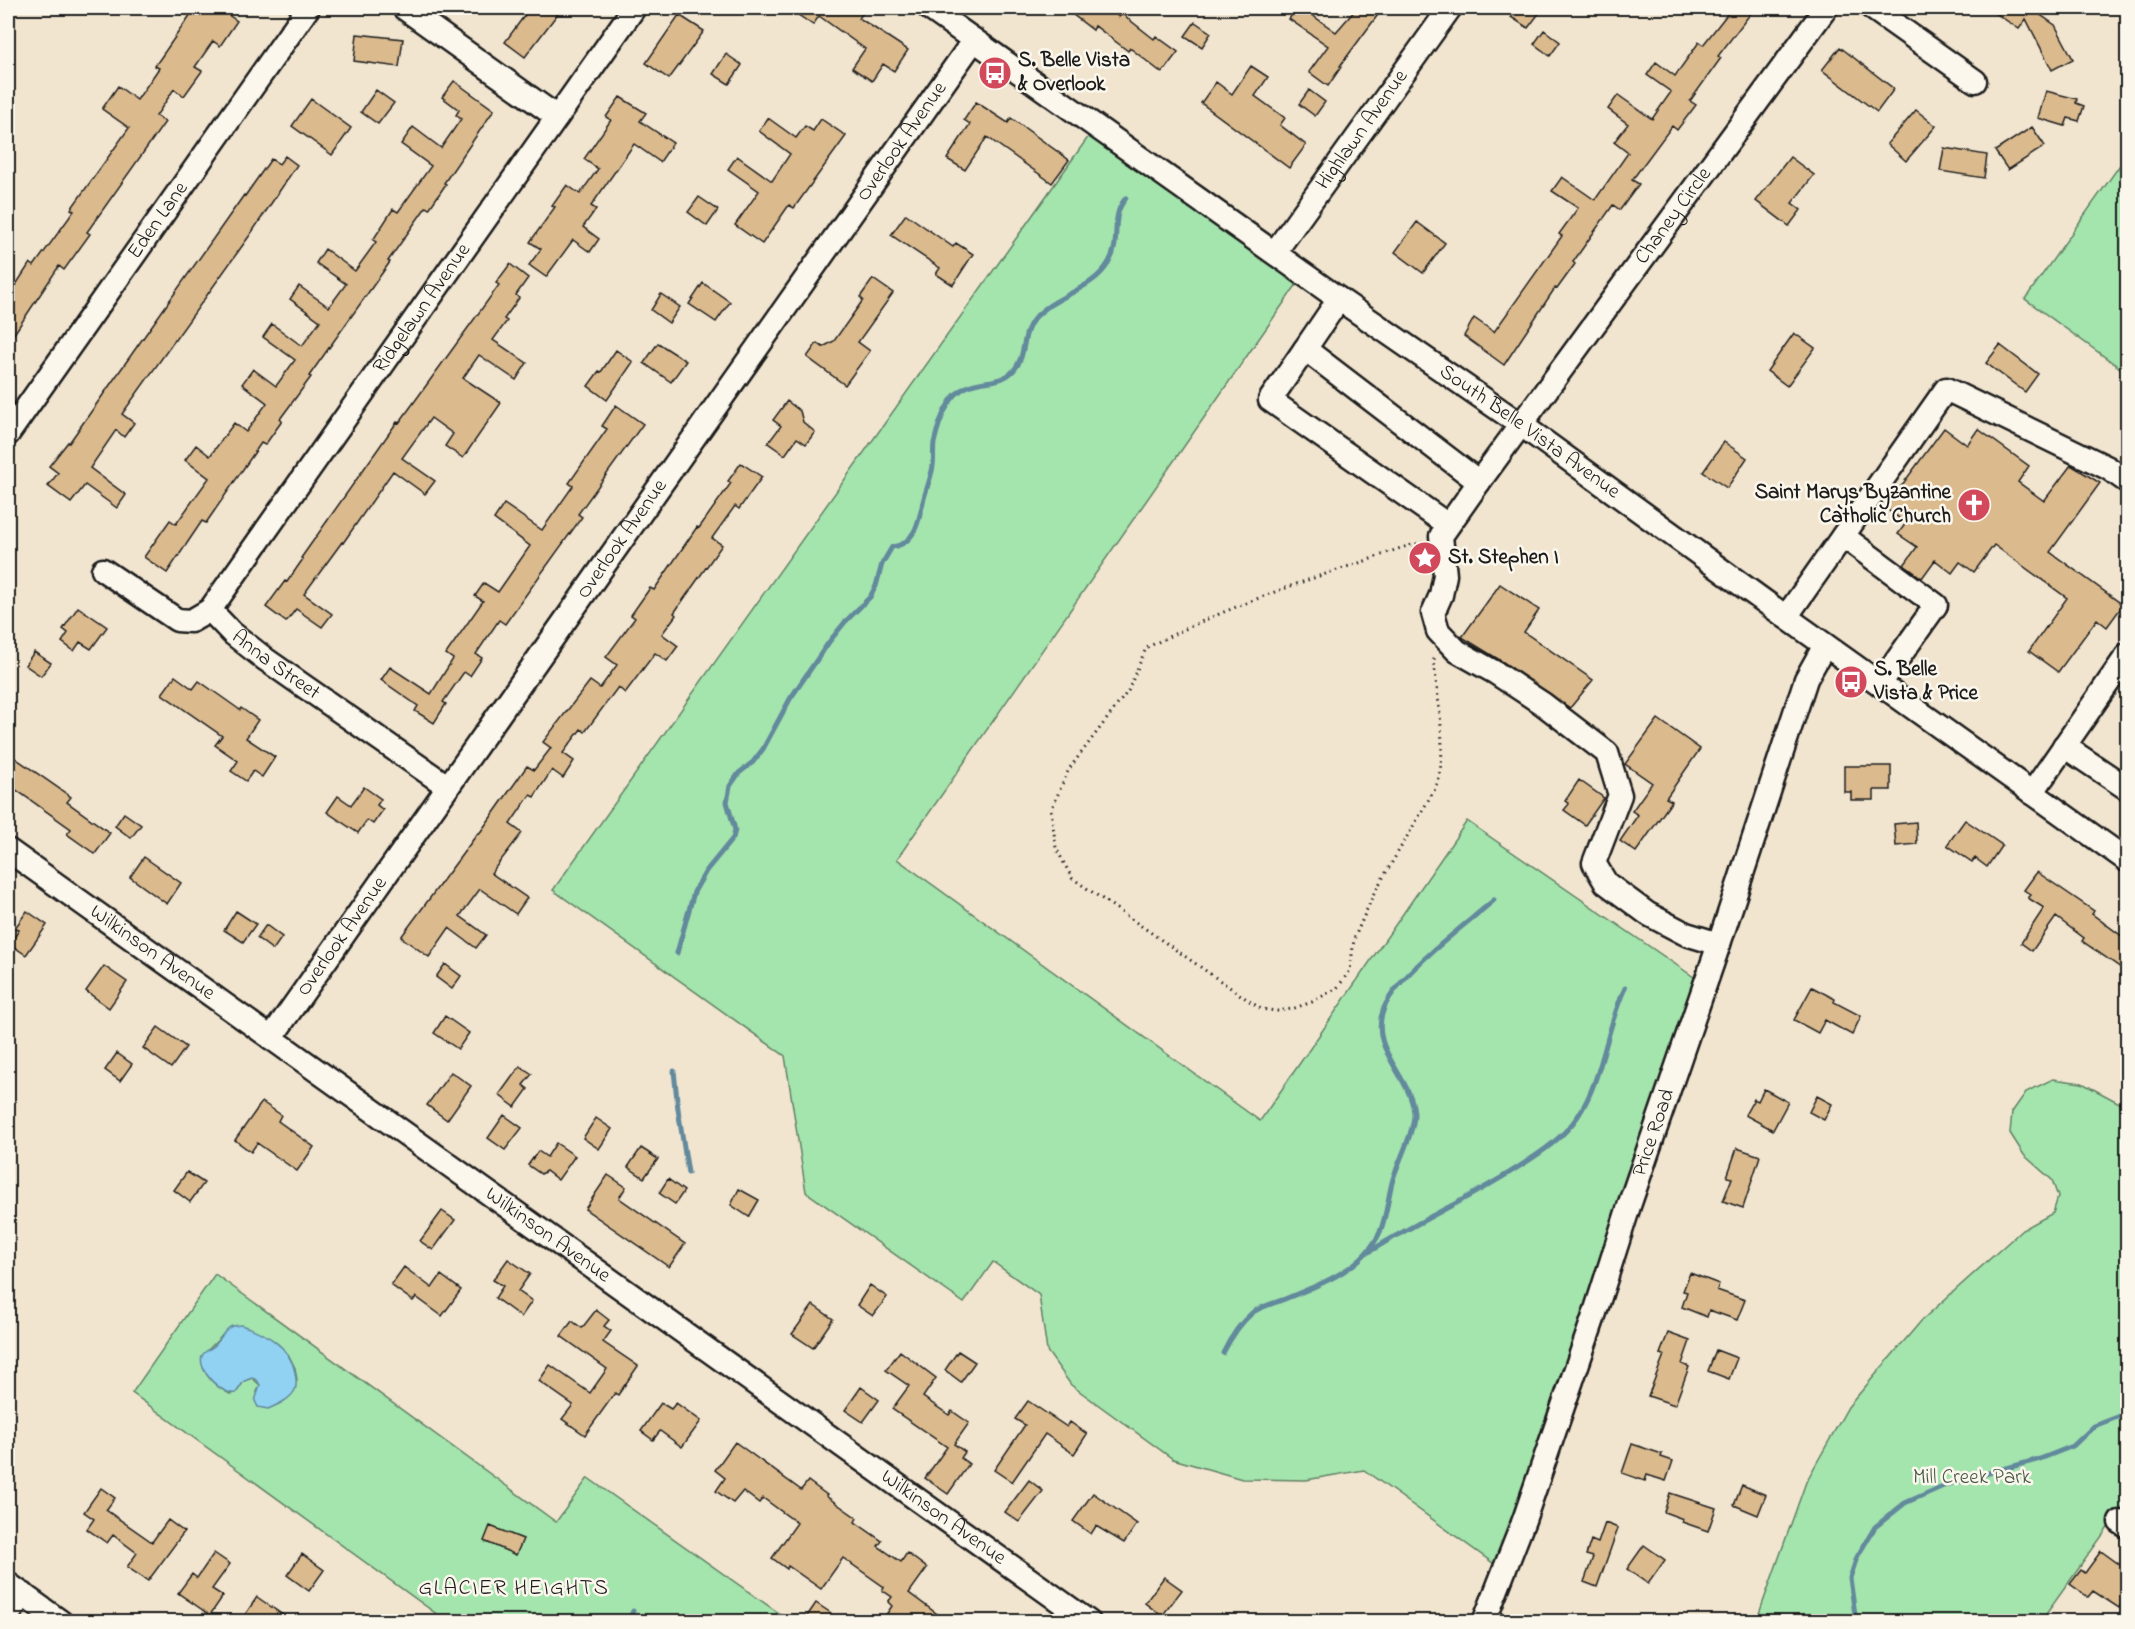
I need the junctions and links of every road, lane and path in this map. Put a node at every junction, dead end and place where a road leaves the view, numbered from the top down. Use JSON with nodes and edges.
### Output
{"nodes":[{"id":1,"x":308,"y":8,"type":"edge"},
{"id":2,"x":404,"y":8,"type":"edge"},
{"id":3,"x":634,"y":8,"type":"edge"},
{"id":4,"x":929,"y":8,"type":"edge"},
{"id":5,"x":1450,"y":8,"type":"edge"},
{"id":6,"x":1826,"y":8,"type":"edge"},
{"id":7,"x":1872,"y":8,"type":"edge"},
{"id":8,"x":974,"y":40,"type":"junction"},
{"id":9,"x":1975,"y":81,"type":"dead end"},
{"id":10,"x":557,"y":117,"type":"junction"},
{"id":11,"x":1275,"y":252,"type":"junction"},
{"id":12,"x":1339,"y":299,"type":"junction"},
{"id":13,"x":1305,"y":349,"type":"junction"},
{"id":14,"x":1520,"y":424,"type":"junction"},
{"id":15,"x":8,"y":434,"type":"edge"},
{"id":16,"x":1479,"y":482,"type":"junction"},
{"id":17,"x":2127,"y":482,"type":"edge"},
{"id":18,"x":1448,"y":525,"type":"junction"},
{"id":19,"x":1843,"y":536,"type":"junction"},
{"id":20,"x":1444,"y":552,"type":"junction"},
{"id":21,"x":103,"y":570,"type":"dead end"},
{"id":22,"x":210,"y":610,"type":"junction"},
{"id":23,"x":1786,"y":617,"type":"junction"},
{"id":24,"x":1438,"y":631,"type":"junction"},
{"id":25,"x":1825,"y":645,"type":"junction"},
{"id":26,"x":2127,"y":654,"type":"edge"},
{"id":27,"x":1880,"y":684,"type":"junction"},
{"id":28,"x":2064,"y":746,"type":"junction"},
{"id":29,"x":447,"y":786,"type":"junction"},
{"id":30,"x":2127,"y":789,"type":"edge"},
{"id":31,"x":2032,"y":793,"type":"junction"},
{"id":32,"x":8,"y":850,"type":"edge"},
{"id":33,"x":2126,"y":857,"type":"edge"},
{"id":34,"x":1719,"y":944,"type":"junction"},
{"id":35,"x":271,"y":1038,"type":"junction"},
{"id":36,"x":15,"y":1589,"type":"edge"},
{"id":37,"x":8,"y":1616,"type":"edge"},
{"id":38,"x":61,"y":1622,"type":"edge"},
{"id":39,"x":1089,"y":1622,"type":"edge"},
{"id":40,"x":1484,"y":1622,"type":"edge"}],
"edges":[{"from":1,"to":15,"type":"street","name":"Eden Lane"},
{"from":2,"to":10,"type":"street"},
{"from":3,"to":10,"type":"street","name":"Ridgelawn Avenue"},
{"from":4,"to":8,"type":"street","name":"South Belle Vista Avenue"},
{"from":5,"to":11,"type":"street","name":"Highlawn Avenue"},
{"from":6,"to":14,"type":"street","name":"Chaney Circle"},
{"from":7,"to":9,"type":"street"},
{"from":8,"to":11,"type":"street","name":"South Belle Vista Avenue"},
{"from":8,"to":29,"type":"street","name":"Overlook Avenue"},
{"from":10,"to":22,"type":"street","name":"Ridgelawn Avenue"},
{"from":11,"to":12,"type":"street","name":"South Belle Vista Avenue"},
{"from":12,"to":13,"type":"street"},
{"from":12,"to":14,"type":"street","name":"South Belle Vista Avenue"},
{"from":13,"to":16,"type":"street"},
{"from":13,"to":18,"type":"street"},
{"from":14,"to":16,"type":"street","name":"Chaney Circle"},
{"from":14,"to":23,"type":"street","name":"South Belle Vista Avenue"},
{"from":16,"to":18,"type":"street","name":"Chaney Circle"},
{"from":17,"to":19,"type":"street"},
{"from":18,"to":20,"type":"street"},
{"from":19,"to":23,"type":"street"},
{"from":19,"to":27,"type":"street"},
{"from":20,"to":24,"type":"street"},
{"from":20,"to":24,"type":"path"},
{"from":21,"to":22,"type":"street"},
{"from":22,"to":29,"type":"street","name":"Anna Street"},
{"from":23,"to":25,"type":"street","name":"South Belle Vista Avenue"},
{"from":24,"to":34,"type":"street"},
{"from":25,"to":27,"type":"street","name":"South Belle Vista Avenue"},
{"from":25,"to":34,"type":"street","name":"Price Road"},
{"from":26,"to":28,"type":"street"},
{"from":27,"to":31,"type":"street","name":"South Belle Vista Avenue"},
{"from":28,"to":30,"type":"street"},
{"from":28,"to":31,"type":"street"},
{"from":29,"to":35,"type":"street","name":"Overlook Avenue"},
{"from":31,"to":33,"type":"street","name":"South Belle Vista Avenue"},
{"from":32,"to":35,"type":"street","name":"Wilkinson Avenue"},
{"from":34,"to":40,"type":"street","name":"Price Road"},
{"from":35,"to":39,"type":"street","name":"Wilkinson Avenue"},
{"from":36,"to":37,"type":"street"},
{"from":36,"to":38,"type":"street"}]}
